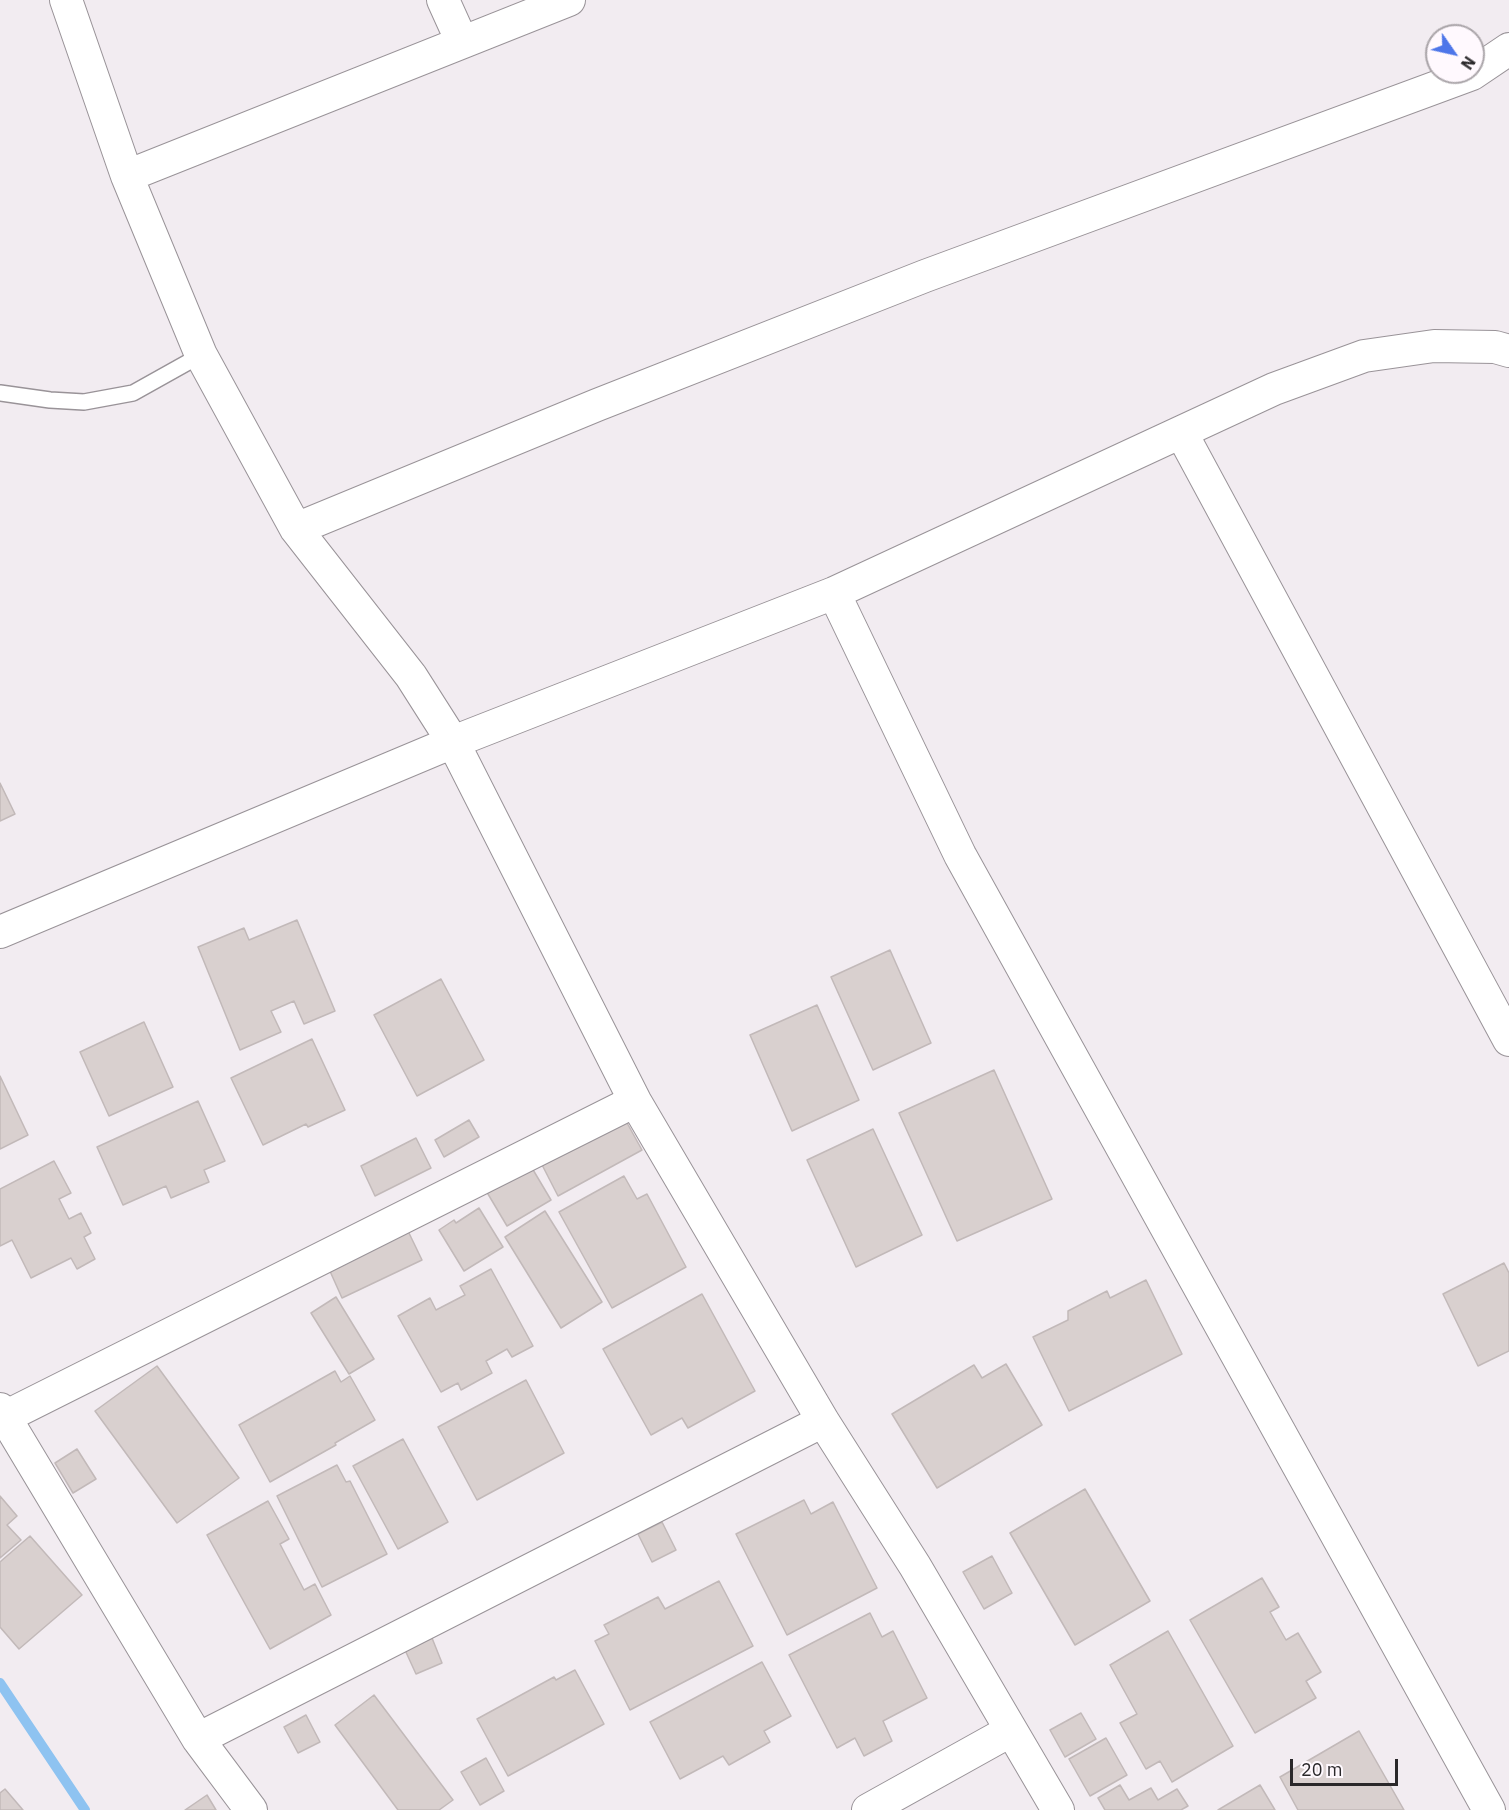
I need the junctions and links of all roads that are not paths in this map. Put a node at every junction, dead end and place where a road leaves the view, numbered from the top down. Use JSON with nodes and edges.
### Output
{"nodes":[{"id":1,"x":66,"y":0,"type":"edge"},
{"id":2,"x":443,"y":0,"type":"edge"},
{"id":3,"x":569,"y":0,"type":"edge"},
{"id":4,"x":462,"y":42,"type":"junction"},
{"id":5,"x":1509,"y":49,"type":"edge"},
{"id":6,"x":127,"y":176,"type":"junction"},
{"id":7,"x":1509,"y":351,"type":"edge"},
{"id":8,"x":201,"y":355,"type":"junction"},
{"id":9,"x":0,"y":393,"type":"edge"},
{"id":10,"x":1181,"y":432,"type":"junction"},
{"id":11,"x":296,"y":529,"type":"junction"},
{"id":12,"x":834,"y":593,"type":"junction"},
{"id":13,"x":453,"y":742,"type":"junction"},
{"id":14,"x":0,"y":932,"type":"edge"},
{"id":15,"x":1509,"y":1040,"type":"edge"},
{"id":16,"x":635,"y":1101,"type":"junction"},
{"id":17,"x":2,"y":1413,"type":"edge"},
{"id":18,"x":823,"y":1421,"type":"junction"},
{"id":19,"x":1010,"y":1731,"type":"junction"},
{"id":20,"x":198,"y":1739,"type":"junction"},
{"id":21,"x":251,"y":1810,"type":"edge"},
{"id":22,"x":868,"y":1810,"type":"edge"},
{"id":23,"x":1058,"y":1810,"type":"edge"},
{"id":24,"x":1489,"y":1810,"type":"edge"}],
"edges":[{"from":1,"to":6,"type":"street"},
{"from":2,"to":4,"type":"street"},
{"from":3,"to":4,"type":"street"},
{"from":4,"to":6,"type":"street"},
{"from":5,"to":11,"type":"street"},
{"from":6,"to":8,"type":"street"},
{"from":7,"to":10,"type":"street"},
{"from":8,"to":9,"type":"lane"},
{"from":8,"to":11,"type":"street"},
{"from":10,"to":12,"type":"street"},
{"from":10,"to":15,"type":"street"},
{"from":11,"to":13,"type":"street"},
{"from":12,"to":13,"type":"street"},
{"from":12,"to":24,"type":"street"},
{"from":13,"to":14,"type":"street"},
{"from":13,"to":16,"type":"street"},
{"from":16,"to":17,"type":"street"},
{"from":16,"to":18,"type":"street"},
{"from":17,"to":20,"type":"street"},
{"from":18,"to":19,"type":"street"},
{"from":18,"to":20,"type":"street"},
{"from":19,"to":22,"type":"street"},
{"from":19,"to":23,"type":"street"},
{"from":20,"to":21,"type":"street"}]}
